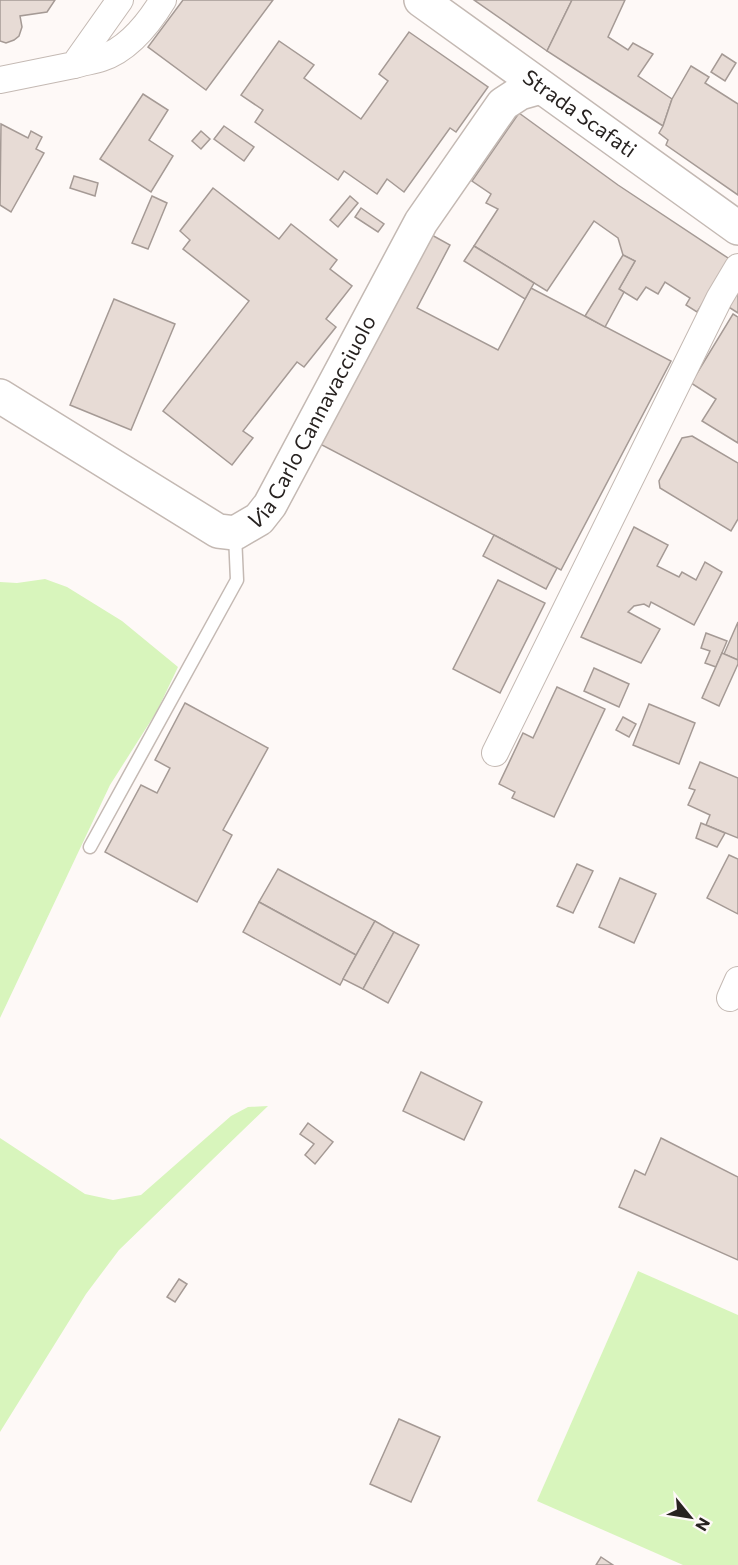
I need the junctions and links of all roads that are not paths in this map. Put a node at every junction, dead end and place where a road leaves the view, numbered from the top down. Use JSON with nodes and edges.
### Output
{"nodes":[{"id":1,"x":120,"y":0,"type":"edge"},
{"id":2,"x":163,"y":0,"type":"edge"},
{"id":3,"x":421,"y":0,"type":"edge"},
{"id":4,"x":74,"y":64,"type":"junction"},
{"id":5,"x":0,"y":80,"type":"edge"},
{"id":6,"x":541,"y":87,"type":"junction"},
{"id":7,"x":738,"y":228,"type":"edge"},
{"id":8,"x":738,"y":267,"type":"edge"},
{"id":9,"x":0,"y":396,"type":"edge"},
{"id":10,"x":235,"y":533,"type":"junction"},
{"id":11,"x":495,"y":753,"type":"dead end"},
{"id":12,"x":90,"y":847,"type":"dead end"}],
"edges":[{"from":1,"to":4,"type":"street"},
{"from":2,"to":4,"type":"street"},
{"from":3,"to":6,"type":"street","name":"Strada Scafati"},
{"from":4,"to":5,"type":"street"},
{"from":6,"to":7,"type":"street","name":"Strada Scafati"},
{"from":6,"to":10,"type":"street","name":"Via Carlo Cannavacciuolo"},
{"from":8,"to":11,"type":"street"},
{"from":9,"to":10,"type":"street","name":"Via Carlo Cannavacciuolo"},
{"from":10,"to":12,"type":"lane"}]}
